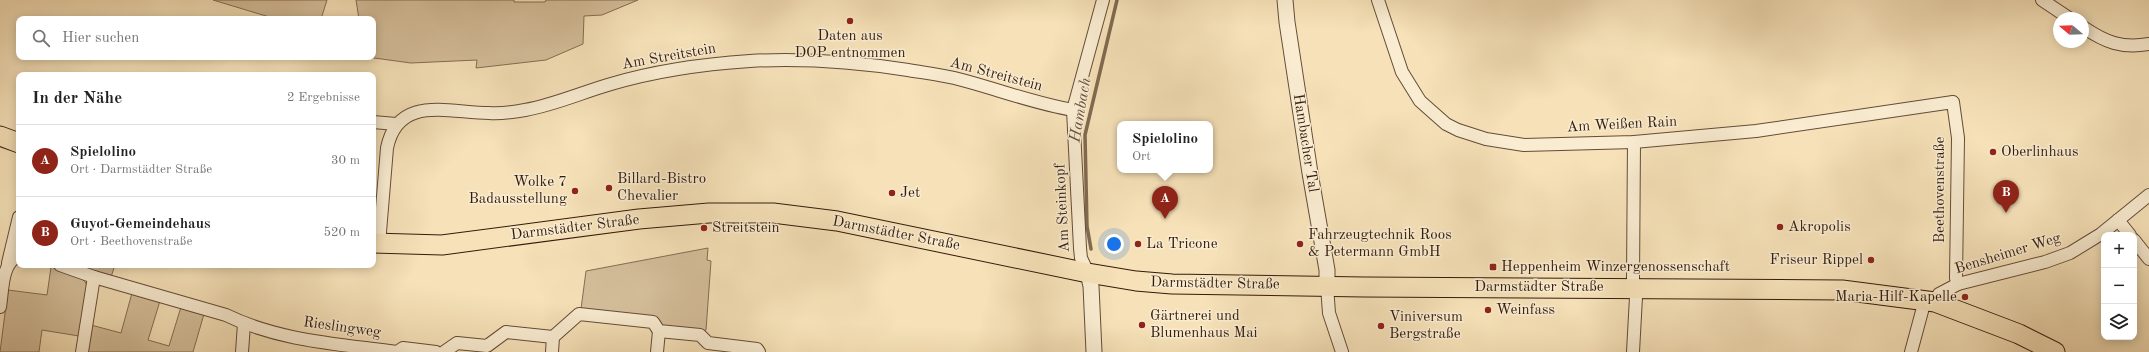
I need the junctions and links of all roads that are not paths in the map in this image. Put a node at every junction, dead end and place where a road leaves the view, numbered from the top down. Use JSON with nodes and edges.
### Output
{"nodes":[{"id":1,"x":1103,"y":0,"type":"edge"},
{"id":2,"x":1285,"y":0,"type":"edge"},
{"id":3,"x":1378,"y":0,"type":"edge"},
{"id":4,"x":2042,"y":0,"type":"edge"},
{"id":5,"x":2060,"y":12,"type":"edge"},
{"id":6,"x":2089,"y":31,"type":"edge"},
{"id":7,"x":2149,"y":44,"type":"edge"},
{"id":8,"x":1946,"y":102,"type":"joint"},
{"id":9,"x":1073,"y":110,"type":"junction"},
{"id":10,"x":376,"y":122,"type":"edge"},
{"id":11,"x":396,"y":124,"type":"junction"},
{"id":12,"x":0,"y":136,"type":"edge"},
{"id":13,"x":16,"y":142,"type":"edge"},
{"id":14,"x":1634,"y":142,"type":"junction"},
{"id":15,"x":379,"y":167,"type":"edge"},
{"id":16,"x":2149,"y":195,"type":"edge"},
{"id":17,"x":2118,"y":220,"type":"junction"},
{"id":18,"x":16,"y":230,"type":"edge"},
{"id":19,"x":2128,"y":232,"type":"edge"},
{"id":20,"x":376,"y":244,"type":"edge"},
{"id":21,"x":2137,"y":244,"type":"edge"},
{"id":22,"x":16,"y":257,"type":"edge"},
{"id":23,"x":2149,"y":259,"type":"edge"},
{"id":24,"x":8,"y":263,"type":"junction"},
{"id":25,"x":68,"y":268,"type":"edge"},
{"id":26,"x":1088,"y":273,"type":"junction"},
{"id":27,"x":94,"y":277,"type":"junction"},
{"id":28,"x":1958,"y":284,"type":"junction"},
{"id":29,"x":1327,"y":286,"type":"junction"},
{"id":30,"x":1634,"y":288,"type":"junction"},
{"id":31,"x":1930,"y":301,"type":"junction"},
{"id":32,"x":0,"y":307,"type":"edge"},
{"id":33,"x":244,"y":324,"type":"junction"},
{"id":34,"x":659,"y":331,"type":"junction"},
{"id":35,"x":554,"y":337,"type":"junction"},
{"id":36,"x":340,"y":348,"type":"edge"},
{"id":37,"x":82,"y":352,"type":"edge"},
{"id":38,"x":242,"y":352,"type":"edge"},
{"id":39,"x":436,"y":352,"type":"edge"},
{"id":40,"x":444,"y":352,"type":"edge"},
{"id":41,"x":552,"y":352,"type":"edge"},
{"id":42,"x":657,"y":352,"type":"edge"},
{"id":43,"x":759,"y":352,"type":"edge"},
{"id":44,"x":1094,"y":352,"type":"edge"},
{"id":45,"x":1342,"y":352,"type":"edge"},
{"id":46,"x":1633,"y":352,"type":"edge"},
{"id":47,"x":1911,"y":352,"type":"edge"},
{"id":48,"x":2055,"y":352,"type":"edge"}],
"edges":[{"from":1,"to":9,"type":"street","name":"Am Steinkopf"},
{"from":2,"to":29,"type":"street","name":"Hambacher Tal"},
{"from":3,"to":14,"type":"street","name":"Am Weißen Rain"},
{"from":4,"to":5,"type":"street"},
{"from":6,"to":7,"type":"street"},
{"from":8,"to":14,"type":"street","name":"Am Weißen Rain"},
{"from":8,"to":28,"type":"street","name":"Beethovenstraße"},
{"from":9,"to":11,"type":"street","name":"Am Streitstein"},
{"from":9,"to":26,"type":"street","name":"Am Steinkopf"},
{"from":10,"to":11,"type":"street"},
{"from":11,"to":15,"type":"street"},
{"from":12,"to":13,"type":"main road"},
{"from":14,"to":30,"type":"street"},
{"from":15,"to":20,"type":"street"},
{"from":16,"to":17,"type":"street","name":"Bensheimer Weg"},
{"from":17,"to":19,"type":"street"},
{"from":17,"to":28,"type":"street","name":"Bensheimer Weg"},
{"from":18,"to":24,"type":"street"},
{"from":20,"to":26,"type":"main road","name":"Darmstädter Straße"},
{"from":21,"to":23,"type":"street"},
{"from":22,"to":24,"type":"street"},
{"from":24,"to":32,"type":"street"},
{"from":25,"to":27,"type":"street","name":"Rieslingweg"},
{"from":26,"to":29,"type":"main road","name":"Darmstädter Straße"},
{"from":26,"to":44,"type":"street"},
{"from":27,"to":33,"type":"street","name":"Rieslingweg"},
{"from":27,"to":37,"type":"street"},
{"from":28,"to":31,"type":"street","name":"Bensheimer Weg"},
{"from":29,"to":30,"type":"main road","name":"Darmstädter Straße"},
{"from":29,"to":45,"type":"street"},
{"from":30,"to":31,"type":"main road","name":"Darmstädter Straße"},
{"from":30,"to":46,"type":"street"},
{"from":31,"to":47,"type":"street"},
{"from":31,"to":48,"type":"main road","name":"Darmstädter Straße"},
{"from":33,"to":36,"type":"street","name":"Rieslingweg"},
{"from":33,"to":38,"type":"street"},
{"from":34,"to":35,"type":"street"},
{"from":34,"to":42,"type":"street"},
{"from":34,"to":43,"type":"street"},
{"from":35,"to":40,"type":"street"},
{"from":35,"to":41,"type":"street"},
{"from":36,"to":39,"type":"street","name":"Rieslingweg"}]}
